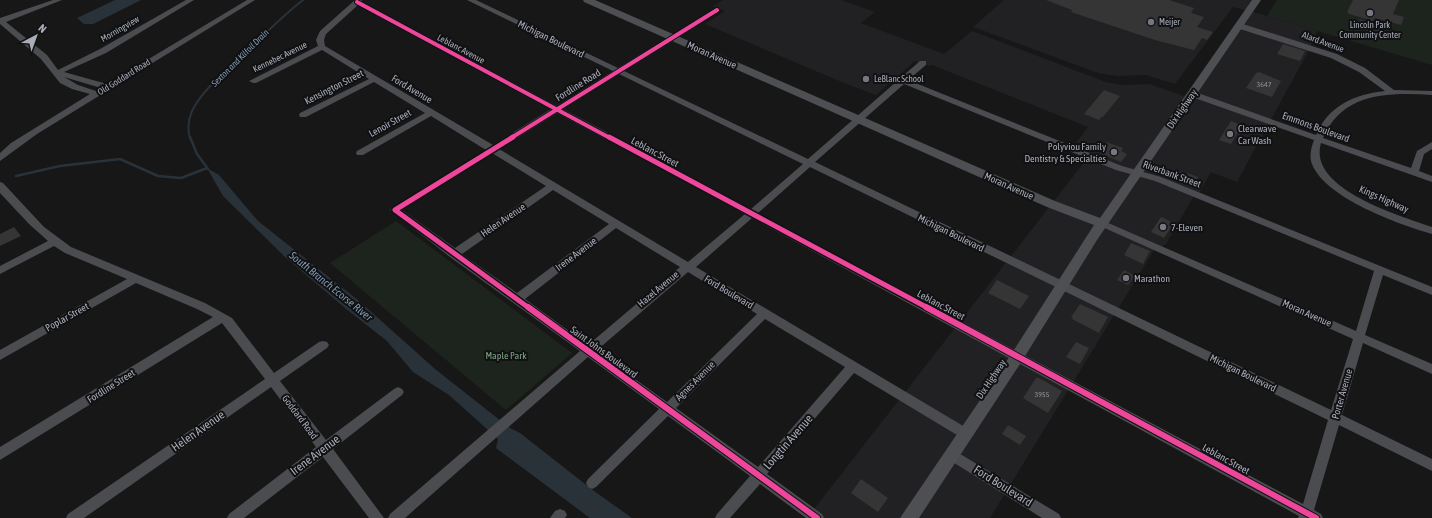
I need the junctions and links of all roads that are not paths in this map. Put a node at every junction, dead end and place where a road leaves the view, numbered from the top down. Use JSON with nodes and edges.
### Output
{"nodes":[{"id":1,"x":59,"y":0,"type":"edge"},
{"id":2,"x":191,"y":0,"type":"edge"},
{"id":3,"x":252,"y":0,"type":"edge"},
{"id":4,"x":470,"y":0,"type":"edge"},
{"id":5,"x":587,"y":0,"type":"edge"},
{"id":6,"x":1257,"y":0,"type":"edge"},
{"id":7,"x":358,"y":1,"type":"edge"},
{"id":8,"x":717,"y":10,"type":"dead end"},
{"id":9,"x":1,"y":21,"type":"edge"},
{"id":10,"x":1240,"y":26,"type":"junction"},
{"id":11,"x":672,"y":37,"type":"junction"},
{"id":12,"x":322,"y":47,"type":"junction"},
{"id":13,"x":923,"y":63,"type":"dead end"},
{"id":14,"x":618,"y":71,"type":"junction"},
{"id":15,"x":58,"y":73,"type":"junction"},
{"id":16,"x":374,"y":79,"type":"junction"},
{"id":17,"x":903,"y":80,"type":"junction"},
{"id":18,"x":84,"y":81,"type":"junction"},
{"id":19,"x":253,"y":81,"type":"dead end"},
{"id":20,"x":75,"y":87,"type":"junction"},
{"id":21,"x":107,"y":87,"type":"junction"},
{"id":22,"x":1392,"y":92,"type":"junction"},
{"id":23,"x":1432,"y":92,"type":"edge"},
{"id":24,"x":97,"y":94,"type":"junction"},
{"id":25,"x":1192,"y":94,"type":"junction"},
{"id":26,"x":557,"y":109,"type":"junction"},
{"id":27,"x":430,"y":113,"type":"junction"},
{"id":28,"x":303,"y":115,"type":"dead end"},
{"id":29,"x":858,"y":119,"type":"junction"},
{"id":30,"x":1318,"y":140,"type":"junction"},
{"id":31,"x":1432,"y":145,"type":"edge"},
{"id":32,"x":492,"y":149,"type":"junction"},
{"id":33,"x":360,"y":153,"type":"dead end"},
{"id":34,"x":2,"y":154,"type":"edge"},
{"id":35,"x":807,"y":163,"type":"junction"},
{"id":36,"x":1137,"y":173,"type":"junction"},
{"id":37,"x":1414,"y":173,"type":"junction"},
{"id":38,"x":1432,"y":179,"type":"edge"},
{"id":39,"x":0,"y":185,"type":"edge"},
{"id":40,"x":552,"y":186,"type":"junction"},
{"id":41,"x":4,"y":197,"type":"edge"},
{"id":42,"x":408,"y":201,"type":"joint"},
{"id":43,"x":750,"y":213,"type":"junction"},
{"id":44,"x":615,"y":224,"type":"junction"},
{"id":45,"x":1103,"y":224,"type":"junction"},
{"id":46,"x":1432,"y":231,"type":"edge"},
{"id":47,"x":54,"y":242,"type":"junction"},
{"id":48,"x":454,"y":254,"type":"junction"},
{"id":49,"x":688,"y":266,"type":"junction"},
{"id":50,"x":0,"y":270,"type":"edge"},
{"id":51,"x":1379,"y":270,"type":"junction"},
{"id":52,"x":135,"y":278,"type":"junction"},
{"id":53,"x":1062,"y":287,"type":"junction"},
{"id":54,"x":1432,"y":291,"type":"edge"},
{"id":55,"x":517,"y":299,"type":"junction"},
{"id":56,"x":764,"y":313,"type":"junction"},
{"id":57,"x":222,"y":317,"type":"junction"},
{"id":58,"x":1359,"y":336,"type":"junction"},
{"id":59,"x":323,"y":345,"type":"dead end"},
{"id":60,"x":587,"y":350,"type":"junction"},
{"id":61,"x":0,"y":355,"type":"edge"},
{"id":62,"x":1018,"y":357,"type":"junction"},
{"id":63,"x":853,"y":366,"type":"junction"},
{"id":64,"x":1432,"y":369,"type":"edge"},
{"id":65,"x":272,"y":380,"type":"junction"},
{"id":66,"x":398,"y":392,"type":"dead end"},
{"id":67,"x":667,"y":409,"type":"junction"},
{"id":68,"x":1335,"y":418,"type":"junction"},
{"id":69,"x":966,"y":434,"type":"junction"},
{"id":70,"x":324,"y":449,"type":"junction"},
{"id":71,"x":0,"y":454,"type":"edge"},
{"id":72,"x":952,"y":455,"type":"junction"},
{"id":73,"x":1432,"y":465,"type":"edge"},
{"id":74,"x":759,"y":476,"type":"junction"},
{"id":75,"x":592,"y":483,"type":"dead end"},
{"id":76,"x":1309,"y":516,"type":"edge"},
{"id":77,"x":72,"y":518,"type":"edge"},
{"id":78,"x":234,"y":518,"type":"edge"},
{"id":79,"x":378,"y":518,"type":"edge"},
{"id":80,"x":395,"y":518,"type":"edge"},
{"id":81,"x":722,"y":518,"type":"edge"},
{"id":82,"x":816,"y":518,"type":"edge"},
{"id":83,"x":909,"y":518,"type":"edge"},
{"id":84,"x":1054,"y":518,"type":"edge"}],
"edges":[{"from":1,"to":9,"type":"street"},
{"from":2,"to":15,"type":"street","name":"Morningview"},
{"from":3,"to":21,"type":"street","name":"Old Goddard Road"},
{"from":4,"to":14,"type":"street","name":"Michigan Boulevard"},
{"from":5,"to":11,"type":"main road","name":"Moran Avenue"},
{"from":6,"to":10,"type":"main road","name":"Dix Highway"},
{"from":7,"to":12,"type":"street","name":"Kennebec Avenue"},
{"from":7,"to":26,"type":"street","name":"Leblanc Avenue"},
{"from":8,"to":11,"type":"street","name":"Fordline Road"},
{"from":9,"to":15,"type":"street"},
{"from":10,"to":22,"type":"street","name":"Alard Avenue"},
{"from":10,"to":25,"type":"main road","name":"Dix Highway"},
{"from":11,"to":14,"type":"street","name":"Fordline Road"},
{"from":11,"to":29,"type":"main road","name":"Moran Avenue"},
{"from":12,"to":16,"type":"street","name":"Ford Avenue"},
{"from":12,"to":19,"type":"street","name":"Kennebec Avenue"},
{"from":13,"to":17,"type":"street","name":"Hazel Avenue"},
{"from":14,"to":26,"type":"street","name":"Fordline Road"},
{"from":14,"to":35,"type":"street","name":"Michigan Boulevard"},
{"from":15,"to":18,"type":"street"},
{"from":15,"to":20,"type":"street"},
{"from":16,"to":27,"type":"street","name":"Ford Avenue"},
{"from":16,"to":28,"type":"street","name":"Kensington Street"},
{"from":17,"to":29,"type":"street","name":"Hazel Avenue"},
{"from":17,"to":36,"type":"street","name":"Riverbank Street"},
{"from":18,"to":20,"type":"street"},
{"from":18,"to":21,"type":"street"},
{"from":20,"to":24,"type":"street"},
{"from":21,"to":24,"type":"street","name":"Old Goddard Road"},
{"from":22,"to":23,"type":"street","name":"Kings Highway"},
{"from":22,"to":30,"type":"street","name":"Kings Highway"},
{"from":24,"to":34,"type":"street","name":"Old Goddard Road"},
{"from":25,"to":30,"type":"street","name":"Emmons Boulevard"},
{"from":25,"to":36,"type":"main road","name":"Dix Highway"},
{"from":26,"to":32,"type":"street","name":"Fordline Road"},
{"from":26,"to":43,"type":"street","name":"Leblanc Street"},
{"from":27,"to":32,"type":"street","name":"Ford Avenue"},
{"from":27,"to":33,"type":"street","name":"Lenoir Street"},
{"from":29,"to":35,"type":"street","name":"Hazel Avenue"},
{"from":29,"to":45,"type":"main road","name":"Moran Avenue"},
{"from":30,"to":37,"type":"street","name":"Emmons Boulevard"},
{"from":30,"to":46,"type":"street","name":"Kings Highway"},
{"from":31,"to":37,"type":"street"},
{"from":32,"to":40,"type":"street","name":"Ford Boulevard"},
{"from":32,"to":42,"type":"street","name":"Fordline Road"},
{"from":35,"to":43,"type":"street","name":"Hazel Avenue"},
{"from":35,"to":53,"type":"street","name":"Michigan Boulevard"},
{"from":36,"to":45,"type":"main road","name":"Dix Highway"},
{"from":36,"to":51,"type":"street","name":"Riverbank Street"},
{"from":37,"to":38,"type":"street","name":"Emmons Boulevard"},
{"from":39,"to":41,"type":"street"},
{"from":40,"to":44,"type":"street","name":"Ford Boulevard"},
{"from":40,"to":48,"type":"street","name":"Helen Avenue"},
{"from":41,"to":47,"type":"street"},
{"from":42,"to":48,"type":"street","name":"Saint Johns Boulevard"},
{"from":43,"to":49,"type":"street","name":"Hazel Avenue"},
{"from":43,"to":62,"type":"street","name":"Leblanc Street"},
{"from":44,"to":49,"type":"street","name":"Ford Boulevard"},
{"from":44,"to":55,"type":"street","name":"Irene Avenue"},
{"from":45,"to":53,"type":"main road","name":"Dix Highway"},
{"from":45,"to":58,"type":"street","name":"Moran Avenue"},
{"from":47,"to":50,"type":"street"},
{"from":47,"to":52,"type":"street"},
{"from":48,"to":55,"type":"street","name":"Saint Johns Boulevard"},
{"from":49,"to":56,"type":"street","name":"Ford Boulevard"},
{"from":49,"to":60,"type":"street","name":"Hazel Avenue"},
{"from":51,"to":54,"type":"street","name":"Riverbank Street"},
{"from":51,"to":58,"type":"street","name":"Porter Avenue"},
{"from":52,"to":57,"type":"street"},
{"from":52,"to":61,"type":"street","name":"Poplar Street"},
{"from":53,"to":62,"type":"main road","name":"Dix Highway"},
{"from":53,"to":68,"type":"street","name":"Michigan Boulevard"},
{"from":55,"to":60,"type":"street","name":"Saint Johns Boulevard"},
{"from":56,"to":63,"type":"street","name":"Ford Boulevard"},
{"from":56,"to":67,"type":"street","name":"Agnes Avenue"},
{"from":57,"to":65,"type":"street","name":"Goddard Road"},
{"from":57,"to":71,"type":"street","name":"Fordline Street"},
{"from":58,"to":64,"type":"street","name":"Moran Avenue"},
{"from":58,"to":68,"type":"street","name":"Porter Avenue"},
{"from":59,"to":65,"type":"street","name":"Helen Avenue"},
{"from":60,"to":67,"type":"street","name":"Saint Johns Boulevard"},
{"from":60,"to":80,"type":"street","name":"Hazel Avenue"},
{"from":62,"to":69,"type":"main road","name":"Dix Highway"},
{"from":62,"to":76,"type":"street","name":"Leblanc Street"},
{"from":63,"to":69,"type":"street","name":"Ford Boulevard"},
{"from":63,"to":74,"type":"street","name":"Longtin Avenue"},
{"from":65,"to":70,"type":"street","name":"Goddard Road"},
{"from":65,"to":77,"type":"street","name":"Helen Avenue"},
{"from":66,"to":70,"type":"street","name":"Irene Avenue"},
{"from":67,"to":74,"type":"street","name":"Saint Johns Boulevard"},
{"from":67,"to":75,"type":"street","name":"Agnes Avenue"},
{"from":68,"to":73,"type":"street","name":"Michigan Boulevard"},
{"from":68,"to":76,"type":"street","name":"Porter Avenue"},
{"from":69,"to":72,"type":"main road","name":"Dix Highway"},
{"from":70,"to":78,"type":"street","name":"Irene Avenue"},
{"from":70,"to":79,"type":"street","name":"Goddard Road"},
{"from":72,"to":83,"type":"main road","name":"Dix Highway"},
{"from":72,"to":84,"type":"street","name":"Ford Boulevard"},
{"from":74,"to":81,"type":"street","name":"Longtin Avenue"},
{"from":74,"to":82,"type":"street","name":"Saint Johns Boulevard"}]}
